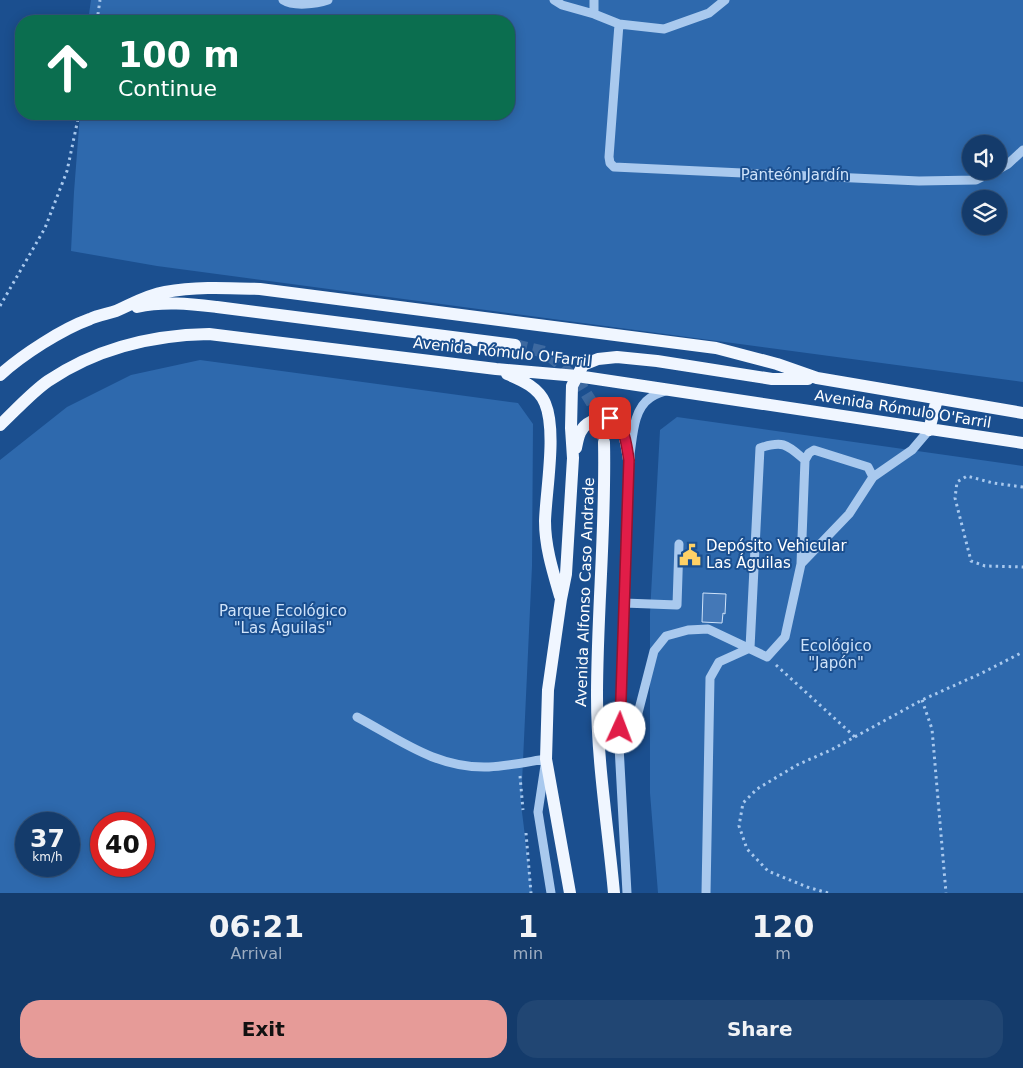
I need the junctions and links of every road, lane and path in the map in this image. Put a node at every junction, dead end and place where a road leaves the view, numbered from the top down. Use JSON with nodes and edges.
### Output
{"nodes":[{"id":1,"x":100,"y":0,"type":"edge"},
{"id":2,"x":283,"y":0,"type":"edge"},
{"id":3,"x":328,"y":0,"type":"edge"},
{"id":4,"x":554,"y":0,"type":"edge"},
{"id":5,"x":594,"y":0,"type":"edge"},
{"id":6,"x":724,"y":0,"type":"edge"},
{"id":7,"x":594,"y":14,"type":"junction"},
{"id":8,"x":98,"y":15,"type":"edge"},
{"id":9,"x":619,"y":24,"type":"junction"},
{"id":10,"x":78,"y":120,"type":"edge"},
{"id":11,"x":1023,"y":150,"type":"edge"},
{"id":12,"x":1007,"y":165,"type":"edge"},
{"id":13,"x":976,"y":180,"type":"edge"},
{"id":14,"x":0,"y":306,"type":"edge"},
{"id":15,"x":115,"y":311,"type":"junction"},
{"id":16,"x":515,"y":345,"type":"tunnel mouth"},
{"id":17,"x":496,"y":369,"type":"junction"},
{"id":18,"x":0,"y":375,"type":"edge"},
{"id":19,"x":577,"y":376,"type":"junction"},
{"id":20,"x":818,"y":378,"type":"junction"},
{"id":21,"x":668,"y":390,"type":"junction"},
{"id":22,"x":937,"y":399,"type":"junction"},
{"id":23,"x":1023,"y":413,"type":"edge"},
{"id":24,"x":0,"y":425,"type":"edge"},
{"id":25,"x":929,"y":430,"type":"junction"},
{"id":26,"x":604,"y":442,"type":"tunnel mouth"},
{"id":27,"x":1023,"y":443,"type":"edge"},
{"id":28,"x":574,"y":458,"type":"junction"},
{"id":29,"x":629,"y":460,"type":"junction"},
{"id":30,"x":805,"y":460,"type":"junction"},
{"id":31,"x":873,"y":477,"type":"junction"},
{"id":32,"x":1023,"y":487,"type":"edge"},
{"id":33,"x":679,"y":544,"type":"dead end"},
{"id":34,"x":801,"y":564,"type":"junction"},
{"id":35,"x":1023,"y":567,"type":"edge"},
{"id":36,"x":561,"y":599,"type":"junction"},
{"id":37,"x":624,"y":603,"type":"junction"},
{"id":38,"x":750,"y":648,"type":"junction"},
{"id":39,"x":1023,"y":652,"type":"edge"},
{"id":40,"x":767,"y":656,"type":"junction"},
{"id":41,"x":922,"y":700,"type":"junction"},
{"id":42,"x":357,"y":717,"type":"dead end"},
{"id":43,"x":855,"y":737,"type":"junction"},
{"id":44,"x":620,"y":746,"type":"junction"},
{"id":45,"x":546,"y":760,"type":"junction"},
{"id":46,"x":551,"y":893,"type":"edge"},
{"id":47,"x":570,"y":893,"type":"edge"},
{"id":48,"x":614,"y":893,"type":"edge"},
{"id":49,"x":627,"y":893,"type":"edge"},
{"id":50,"x":706,"y":893,"type":"edge"},
{"id":51,"x":828,"y":893,"type":"edge"},
{"id":52,"x":946,"y":893,"type":"edge"}],
"edges":[{"from":1,"to":8,"type":"path"},
{"from":2,"to":3,"type":"street"},
{"from":4,"to":7,"type":"street"},
{"from":5,"to":7,"type":"street"},
{"from":6,"to":9,"type":"street"},
{"from":7,"to":9,"type":"street"},
{"from":9,"to":13,"type":"street"},
{"from":10,"to":14,"type":"path"},
{"from":11,"to":12,"type":"street"},
{"from":15,"to":16,"type":"main road"},
{"from":15,"to":18,"type":"main road","name":"Avenida Rómulo O'Farril"},
{"from":15,"to":20,"type":"main road","name":"Avenida Rómulo O'Farril"},
{"from":17,"to":19,"type":"main road","name":"Avenida Rómulo O'Farril"},
{"from":17,"to":24,"type":"main road","name":"Avenida Rómulo O'Farril"},
{"from":17,"to":36,"type":"main road"},
{"from":19,"to":20,"type":"main road"},
{"from":19,"to":21,"type":"main road","name":"Avenida Rómulo O'Farril"},
{"from":19,"to":28,"type":"main road"},
{"from":20,"to":22,"type":"main road","name":"Avenida Rómulo O'Farril"},
{"from":21,"to":25,"type":"main road","name":"Avenida Rómulo O'Farril"},
{"from":21,"to":29,"type":"street"},
{"from":22,"to":23,"type":"main road","name":"Avenida Rómulo O'Farril"},
{"from":22,"to":25,"type":"main road"},
{"from":25,"to":27,"type":"main road","name":"Avenida Rómulo O'Farril"},
{"from":25,"to":31,"type":"street"},
{"from":26,"to":48,"type":"main road","name":"Avenida Alfonso Caso Andrade"},
{"from":28,"to":29,"type":"main road"},
{"from":28,"to":36,"type":"main road","name":"Avenida Alfonso Caso Andrade"},
{"from":29,"to":37,"type":"street"},
{"from":30,"to":31,"type":"street"},
{"from":30,"to":34,"type":"street"},
{"from":30,"to":38,"type":"street"},
{"from":31,"to":34,"type":"street"},
{"from":32,"to":35,"type":"path"},
{"from":33,"to":37,"type":"street"},
{"from":34,"to":40,"type":"street"},
{"from":36,"to":45,"type":"main road","name":"Avenida Alfonso Caso Andrade"},
{"from":37,"to":44,"type":"street"},
{"from":38,"to":40,"type":"street"},
{"from":38,"to":44,"type":"street"},
{"from":38,"to":50,"type":"street"},
{"from":39,"to":41,"type":"path"},
{"from":40,"to":43,"type":"path"},
{"from":41,"to":43,"type":"path"},
{"from":41,"to":52,"type":"path"},
{"from":42,"to":45,"type":"street"},
{"from":43,"to":51,"type":"path"},
{"from":44,"to":49,"type":"street"},
{"from":45,"to":46,"type":"street"},
{"from":45,"to":47,"type":"main road","name":"Avenida Alfonso Caso Andrade"}]}
